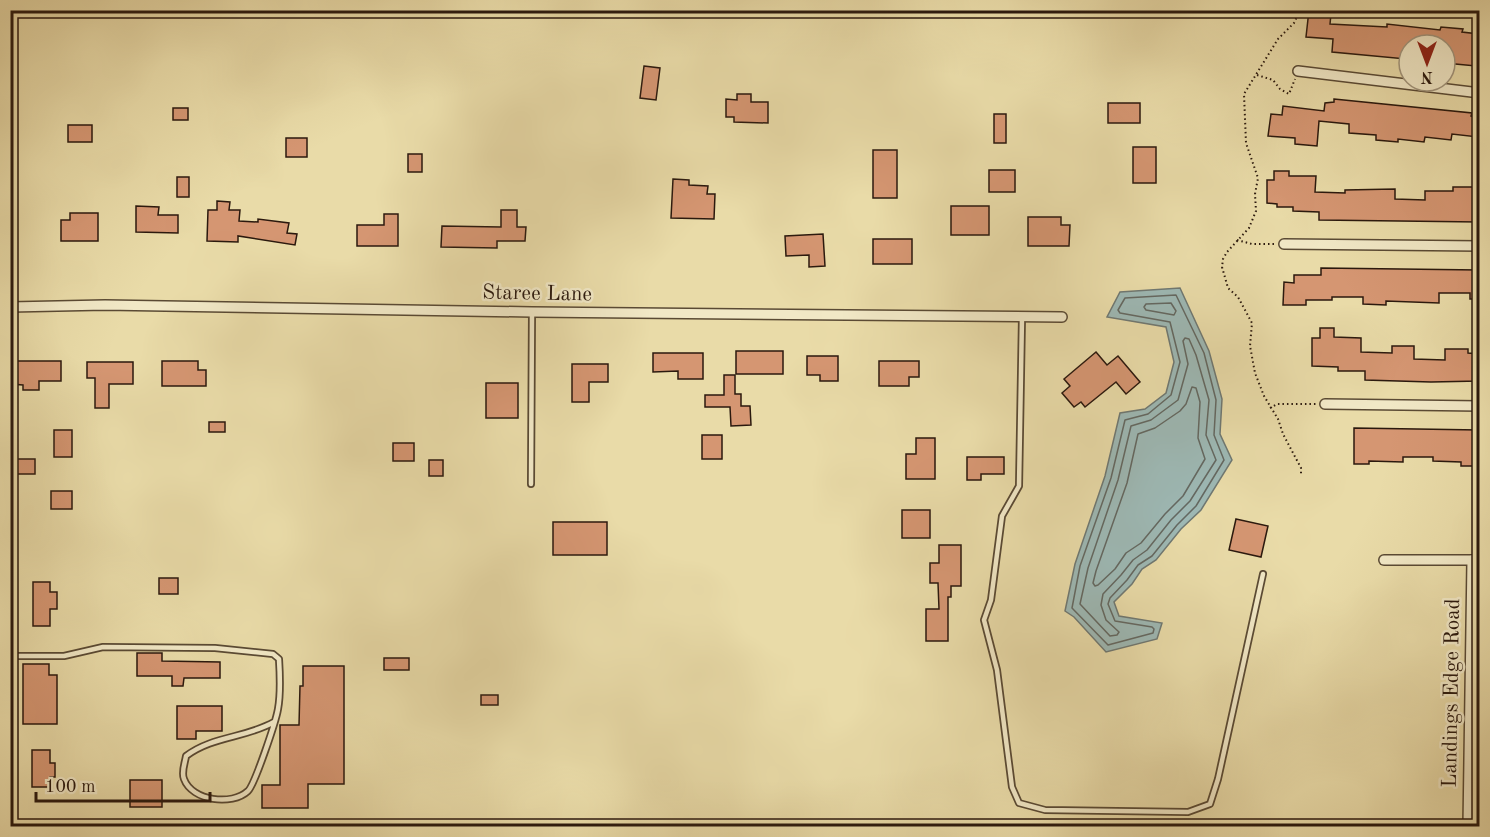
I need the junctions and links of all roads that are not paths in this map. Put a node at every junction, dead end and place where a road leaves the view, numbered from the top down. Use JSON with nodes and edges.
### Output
{"nodes":[{"id":1,"x":1298,"y":71,"type":"road end"},
{"id":2,"x":1479,"y":93,"type":"edge"},
{"id":3,"x":1284,"y":244,"type":"road end"},
{"id":4,"x":1479,"y":246,"type":"edge"},
{"id":5,"x":10,"y":307,"type":"edge"},
{"id":6,"x":532,"y":312,"type":"junction"},
{"id":7,"x":1022,"y":317,"type":"junction"},
{"id":8,"x":1062,"y":318,"type":"dead end"},
{"id":9,"x":1325,"y":404,"type":"road end"},
{"id":10,"x":1479,"y":406,"type":"edge"},
{"id":11,"x":531,"y":484,"type":"dead end"},
{"id":12,"x":1384,"y":560,"type":"dead end"},
{"id":13,"x":1476,"y":560,"type":"edge"},
{"id":14,"x":1263,"y":574,"type":"dead end"},
{"id":15,"x":10,"y":656,"type":"edge"},
{"id":16,"x":274,"y":722,"type":"junction"},
{"id":17,"x":1468,"y":826,"type":"edge"}],
"edges":[{"from":1,"to":2,"type":"street"},
{"from":3,"to":4,"type":"street"},
{"from":5,"to":6,"type":"street","name":"Staree Lane"},
{"from":6,"to":7,"type":"street","name":"Staree Lane"},
{"from":6,"to":11,"type":"lane"},
{"from":7,"to":8,"type":"street","name":"Staree Lane"},
{"from":7,"to":14,"type":"lane"},
{"from":9,"to":10,"type":"street"},
{"from":12,"to":13,"type":"street"},
{"from":13,"to":17,"type":"street","name":"Landings Edge Road"},
{"from":15,"to":16,"type":"lane"},
{"from":16,"to":16,"type":"lane"}]}
